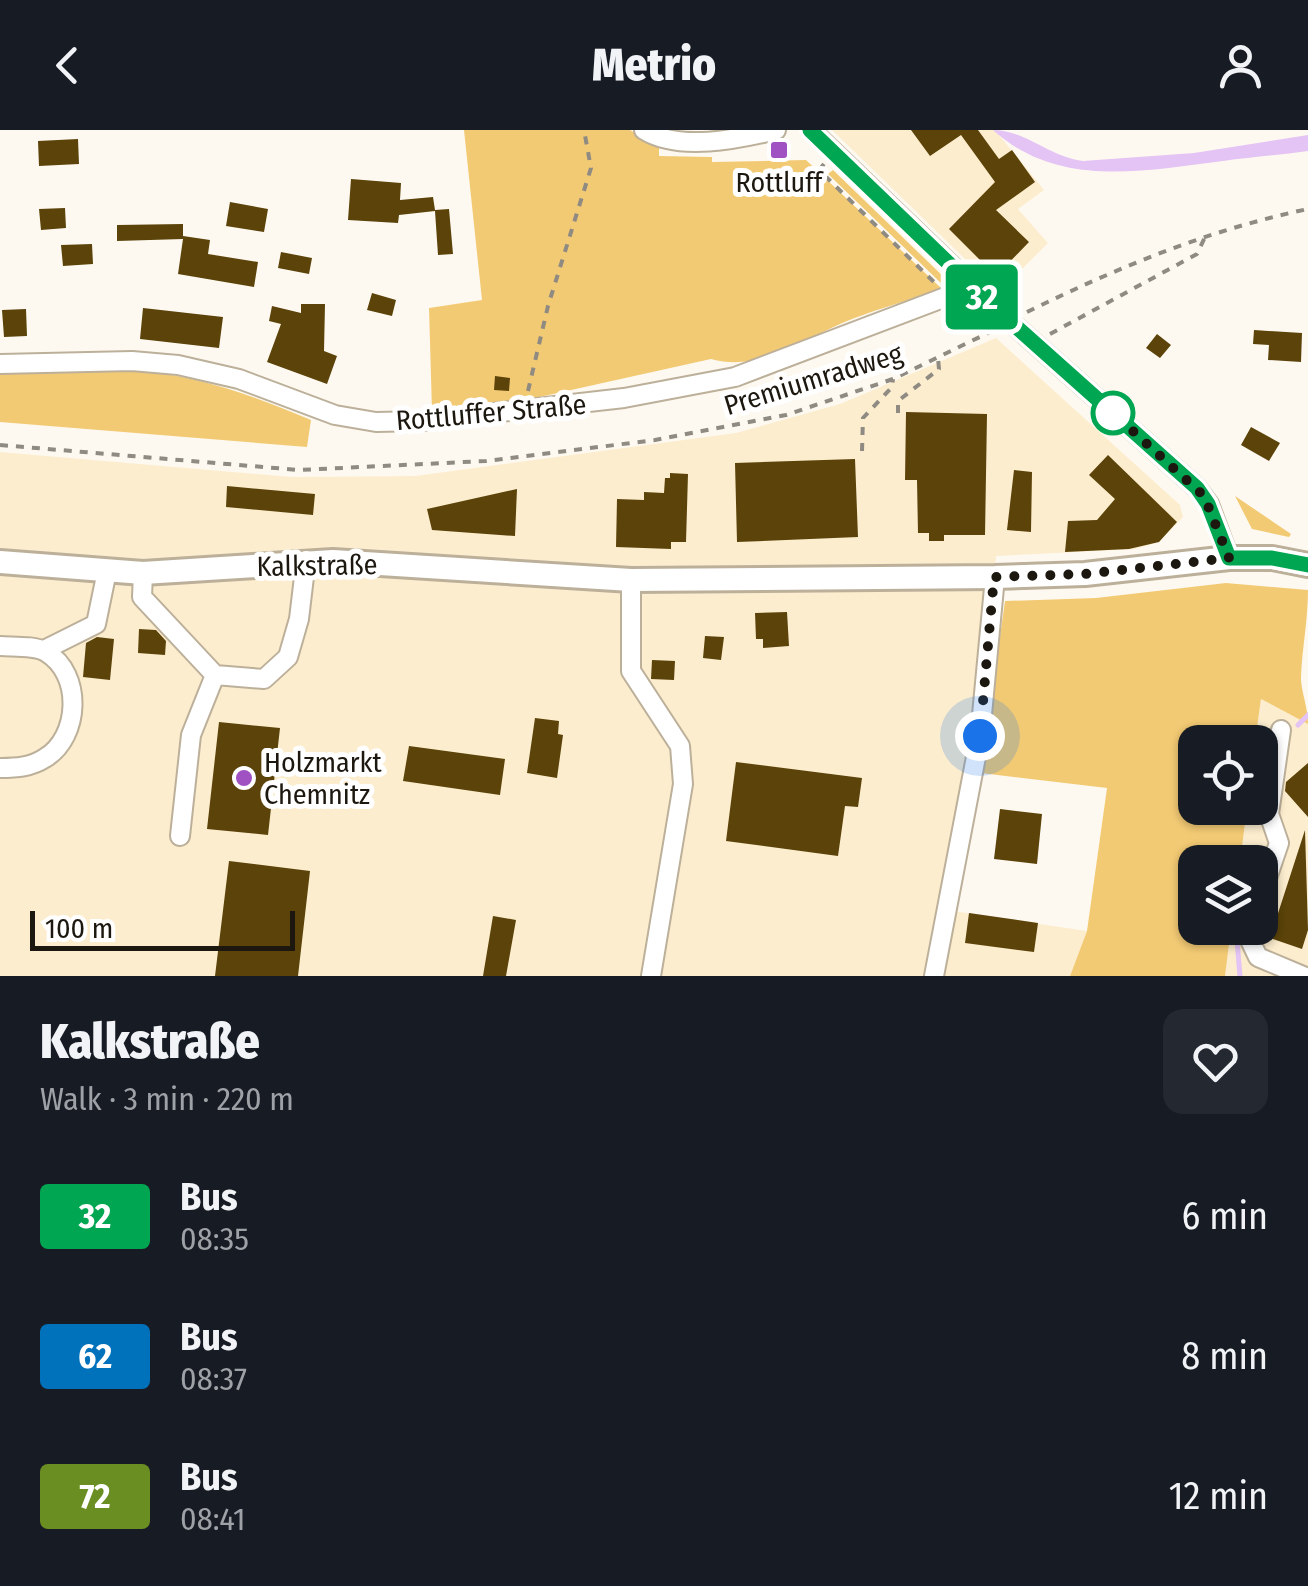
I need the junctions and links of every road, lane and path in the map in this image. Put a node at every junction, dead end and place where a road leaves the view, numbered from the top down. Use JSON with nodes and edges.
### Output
{"nodes":[{"id":1,"x":584,"y":130,"type":"edge"},
{"id":2,"x":644,"y":130,"type":"edge"},
{"id":3,"x":774,"y":130,"type":"edge"},
{"id":4,"x":810,"y":130,"type":"edge"},
{"id":5,"x":834,"y":153,"type":"junction"},
{"id":6,"x":1308,"y":209,"type":"edge"},
{"id":7,"x":1207,"y":233,"type":"junction"},
{"id":8,"x":967,"y":289,"type":"junction"},
{"id":9,"x":1013,"y":319,"type":"junction"},
{"id":10,"x":1034,"y":343,"type":"junction"},
{"id":11,"x":938,"y":358,"type":"junction"},
{"id":12,"x":0,"y":364,"type":"edge"},
{"id":13,"x":893,"y":379,"type":"junction"},
{"id":14,"x":524,"y":410,"type":"junction"},
{"id":15,"x":898,"y":413,"type":"dead end"},
{"id":16,"x":0,"y":444,"type":"edge"},
{"id":17,"x":862,"y":451,"type":"dead end"},
{"id":18,"x":1229,"y":558,"type":"junction"},
{"id":19,"x":306,"y":560,"type":"junction"},
{"id":20,"x":0,"y":562,"type":"edge"},
{"id":21,"x":1308,"y":566,"type":"edge"},
{"id":22,"x":107,"y":570,"type":"junction"},
{"id":23,"x":142,"y":573,"type":"junction"},
{"id":24,"x":994,"y":577,"type":"junction"},
{"id":25,"x":631,"y":580,"type":"junction"},
{"id":26,"x":0,"y":646,"type":"edge"},
{"id":27,"x":44,"y":650,"type":"junction"},
{"id":28,"x":215,"y":675,"type":"junction"},
{"id":29,"x":1281,"y":730,"type":"dead end"},
{"id":30,"x":0,"y":768,"type":"edge"},
{"id":31,"x":180,"y":836,"type":"dead end"},
{"id":32,"x":1277,"y":845,"type":"edge"},
{"id":33,"x":1252,"y":945,"type":"edge"},
{"id":34,"x":651,"y":976,"type":"edge"},
{"id":35,"x":934,"y":976,"type":"edge"},
{"id":36,"x":1303,"y":976,"type":"edge"}],
"edges":[{"from":1,"to":14,"type":"path"},
{"from":2,"to":3,"type":"street"},
{"from":4,"to":5,"type":"street"},
{"from":5,"to":8,"type":"street"},
{"from":5,"to":8,"type":"path"},
{"from":6,"to":7,"type":"path","name":"Premiumradweg"},
{"from":7,"to":9,"type":"path","name":"Premiumradweg"},
{"from":7,"to":10,"type":"path"},
{"from":8,"to":9,"type":"street"},
{"from":8,"to":14,"type":"street","name":"Rottluffer Straße"},
{"from":9,"to":10,"type":"street"},
{"from":9,"to":11,"type":"path","name":"Premiumradweg","bridge":true},
{"from":10,"to":18,"type":"street"},
{"from":11,"to":13,"type":"path","name":"Premiumradweg"},
{"from":11,"to":15,"type":"path"},
{"from":12,"to":14,"type":"street","name":"Rottluffer Straße"},
{"from":13,"to":16,"type":"path","name":"Premiumradweg"},
{"from":13,"to":17,"type":"path"},
{"from":18,"to":21,"type":"main road","name":"Kalkstraße"},
{"from":18,"to":24,"type":"main road","name":"Kalkstraße"},
{"from":19,"to":23,"type":"main road","name":"Kalkstraße"},
{"from":19,"to":25,"type":"main road","name":"Kalkstraße"},
{"from":19,"to":28,"type":"street"},
{"from":20,"to":22,"type":"main road","name":"Kalkstraße"},
{"from":22,"to":23,"type":"main road","name":"Kalkstraße"},
{"from":22,"to":27,"type":"street"},
{"from":23,"to":28,"type":"street"},
{"from":24,"to":25,"type":"main road","name":"Kalkstraße"},
{"from":24,"to":35,"type":"street"},
{"from":25,"to":34,"type":"street"},
{"from":26,"to":27,"type":"street"},
{"from":27,"to":30,"type":"street"},
{"from":28,"to":31,"type":"street"},
{"from":29,"to":32,"type":"street"},
{"from":33,"to":36,"type":"street"}]}
